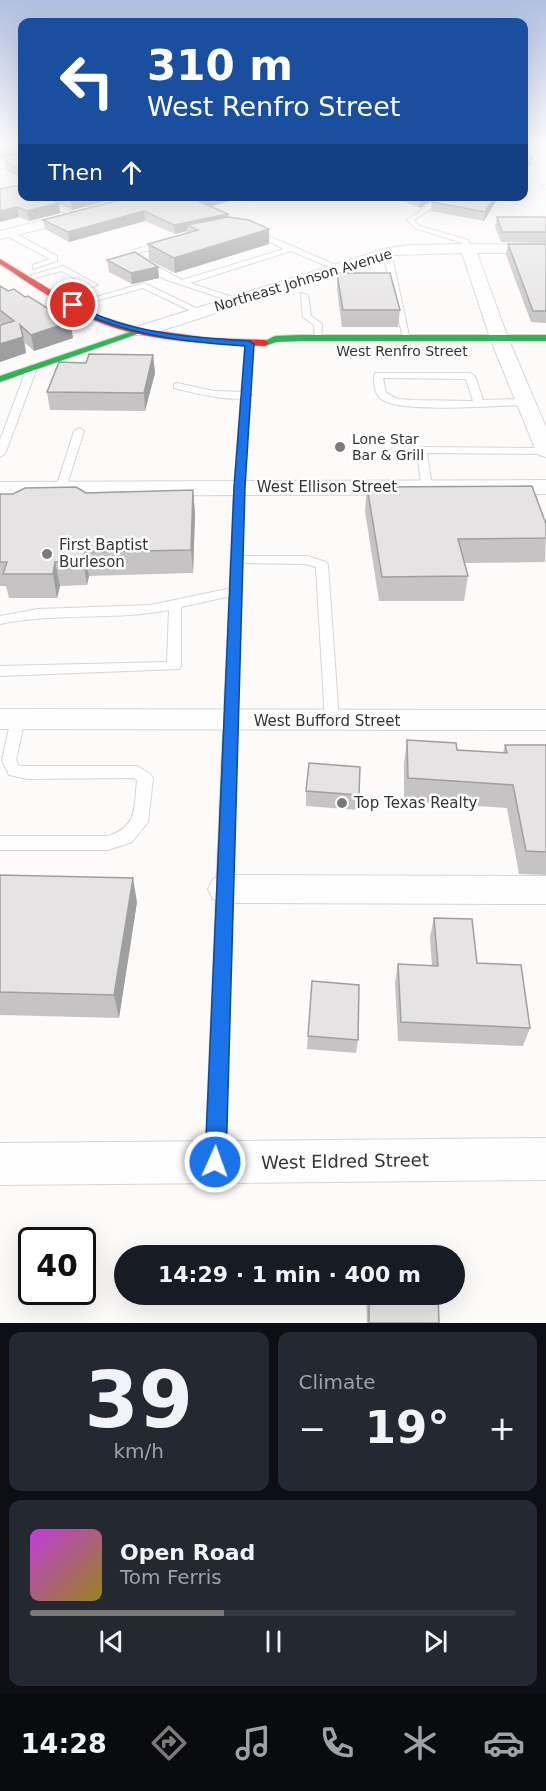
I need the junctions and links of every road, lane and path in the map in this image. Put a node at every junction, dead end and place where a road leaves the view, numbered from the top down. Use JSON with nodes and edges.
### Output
{"nodes":[{"id":1,"x":53,"y":206,"type":"edge"},
{"id":2,"x":431,"y":206,"type":"edge"},
{"id":3,"x":93,"y":212,"type":"edge"},
{"id":4,"x":76,"y":216,"type":"junction"},
{"id":5,"x":243,"y":229,"type":"edge"},
{"id":6,"x":4,"y":234,"type":"edge"},
{"id":7,"x":177,"y":239,"type":"edge"},
{"id":8,"x":468,"y":248,"type":"junction"},
{"id":9,"x":291,"y":249,"type":"junction"},
{"id":10,"x":546,"y":249,"type":"edge"},
{"id":11,"x":378,"y":255,"type":"junction"},
{"id":12,"x":0,"y":261,"type":"edge"},
{"id":13,"x":339,"y":268,"type":"junction"},
{"id":14,"x":22,"y":275,"type":"junction"},
{"id":15,"x":182,"y":283,"type":"junction"},
{"id":16,"x":304,"y":295,"type":"dead end"},
{"id":17,"x":56,"y":297,"type":"junction"},
{"id":18,"x":236,"y":301,"type":"junction"},
{"id":19,"x":73,"y":305,"type":"junction"},
{"id":20,"x":200,"y":312,"type":"junction"},
{"id":21,"x":142,"y":331,"type":"junction"},
{"id":22,"x":407,"y":338,"type":"junction"},
{"id":23,"x":318,"y":339,"type":"junction"},
{"id":24,"x":546,"y":339,"type":"edge"},
{"id":25,"x":255,"y":344,"type":"junction"},
{"id":26,"x":502,"y":344,"type":"junction"},
{"id":27,"x":546,"y":350,"type":"edge"},
{"id":28,"x":32,"y":368,"type":"junction"},
{"id":29,"x":0,"y":379,"type":"edge"},
{"id":30,"x":177,"y":386,"type":"dead end"},
{"id":31,"x":247,"y":395,"type":"junction"},
{"id":32,"x":526,"y":402,"type":"junction"},
{"id":33,"x":479,"y":403,"type":"junction"},
{"id":34,"x":79,"y":430,"type":"dead end"},
{"id":35,"x":546,"y":451,"type":"edge"},
{"id":36,"x":0,"y":454,"type":"edge"},
{"id":37,"x":239,"y":487,"type":"junction"},
{"id":38,"x":427,"y":487,"type":"junction"},
{"id":39,"x":546,"y":487,"type":"edge"},
{"id":40,"x":61,"y":488,"type":"junction"},
{"id":41,"x":0,"y":489,"type":"edge"},
{"id":42,"x":237,"y":560,"type":"junction"},
{"id":43,"x":236,"y":591,"type":"junction"},
{"id":44,"x":175,"y":603,"type":"junction"},
{"id":45,"x":0,"y":620,"type":"edge"},
{"id":46,"x":0,"y":670,"type":"edge"},
{"id":47,"x":9,"y":719,"type":"edge"},
{"id":48,"x":546,"y":720,"type":"edge"},
{"id":49,"x":231,"y":721,"type":"junction"},
{"id":50,"x":332,"y":721,"type":"junction"},
{"id":51,"x":0,"y":843,"type":"edge"},
{"id":52,"x":225,"y":889,"type":"junction"},
{"id":53,"x":546,"y":890,"type":"edge"},
{"id":54,"x":546,"y":1159,"type":"edge"},
{"id":55,"x":215,"y":1162,"type":"junction"},
{"id":56,"x":0,"y":1164,"type":"edge"}],
"edges":[{"from":1,"to":4,"type":"lane"},
{"from":2,"to":8,"type":"lane"},
{"from":3,"to":4,"type":"street"},
{"from":4,"to":6,"type":"street"},
{"from":5,"to":9,"type":"lane"},
{"from":6,"to":14,"type":"lane"},
{"from":7,"to":15,"type":"lane"},
{"from":8,"to":10,"type":"street","name":"Northeast Johnson Avenue"},
{"from":8,"to":11,"type":"street","name":"Northeast Johnson Avenue"},
{"from":8,"to":26,"type":"street"},
{"from":9,"to":13,"type":"lane"},
{"from":9,"to":15,"type":"lane"},
{"from":11,"to":13,"type":"street","name":"Northeast Johnson Avenue"},
{"from":11,"to":22,"type":"lane"},
{"from":12,"to":14,"type":"main road","name":"West Renfro Street"},
{"from":13,"to":18,"type":"street","name":"Northeast Johnson Avenue"},
{"from":14,"to":17,"type":"main road","name":"West Renfro Street"},
{"from":14,"to":17,"type":"lane"},
{"from":15,"to":18,"type":"lane"},
{"from":16,"to":23,"type":"lane"},
{"from":17,"to":19,"type":"main road","name":"West Renfro Street"},
{"from":18,"to":20,"type":"street","name":"Northeast Johnson Avenue"},
{"from":19,"to":20,"type":"lane"},
{"from":19,"to":21,"type":"main road","name":"West Renfro Street"},
{"from":20,"to":21,"type":"street","name":"Northeast Johnson Avenue"},
{"from":21,"to":25,"type":"main road","name":"West Renfro Street"},
{"from":21,"to":28,"type":"main road"},
{"from":22,"to":23,"type":"main road","name":"West Renfro Street"},
{"from":22,"to":26,"type":"main road","name":"West Renfro Street"},
{"from":23,"to":25,"type":"main road","name":"West Renfro Street"},
{"from":24,"to":26,"type":"main road","name":"West Renfro Street"},
{"from":25,"to":26,"type":"main road","name":"West Renfro Street"},
{"from":25,"to":31,"type":"main road"},
{"from":26,"to":27,"type":"main road","name":"West Renfro Street"},
{"from":26,"to":32,"type":"street"},
{"from":28,"to":29,"type":"main road"},
{"from":28,"to":36,"type":"lane"},
{"from":30,"to":31,"type":"lane"},
{"from":31,"to":37,"type":"main road"},
{"from":32,"to":33,"type":"lane"},
{"from":32,"to":35,"type":"street"},
{"from":33,"to":33,"type":"lane"},
{"from":34,"to":40,"type":"lane"},
{"from":35,"to":38,"type":"lane"},
{"from":37,"to":38,"type":"street","name":"West Ellison Street"},
{"from":37,"to":40,"type":"street","name":"West Ellison Street"},
{"from":37,"to":42,"type":"main road"},
{"from":38,"to":39,"type":"street","name":"West Ellison Street"},
{"from":40,"to":41,"type":"street","name":"West Ellison Street"},
{"from":42,"to":43,"type":"main road"},
{"from":42,"to":50,"type":"lane"},
{"from":43,"to":44,"type":"lane"},
{"from":43,"to":49,"type":"main road"},
{"from":44,"to":45,"type":"lane"},
{"from":44,"to":46,"type":"lane"},
{"from":47,"to":49,"type":"street","name":"West Bufford Street"},
{"from":47,"to":51,"type":"lane"},
{"from":48,"to":50,"type":"street","name":"West Bufford Street"},
{"from":49,"to":50,"type":"street","name":"West Bufford Street"},
{"from":49,"to":52,"type":"main road"},
{"from":52,"to":53,"type":"street"},
{"from":52,"to":55,"type":"main road"},
{"from":54,"to":55,"type":"street","name":"West Eldred Street"},
{"from":55,"to":56,"type":"street","name":"West Eldred Street"}]}
